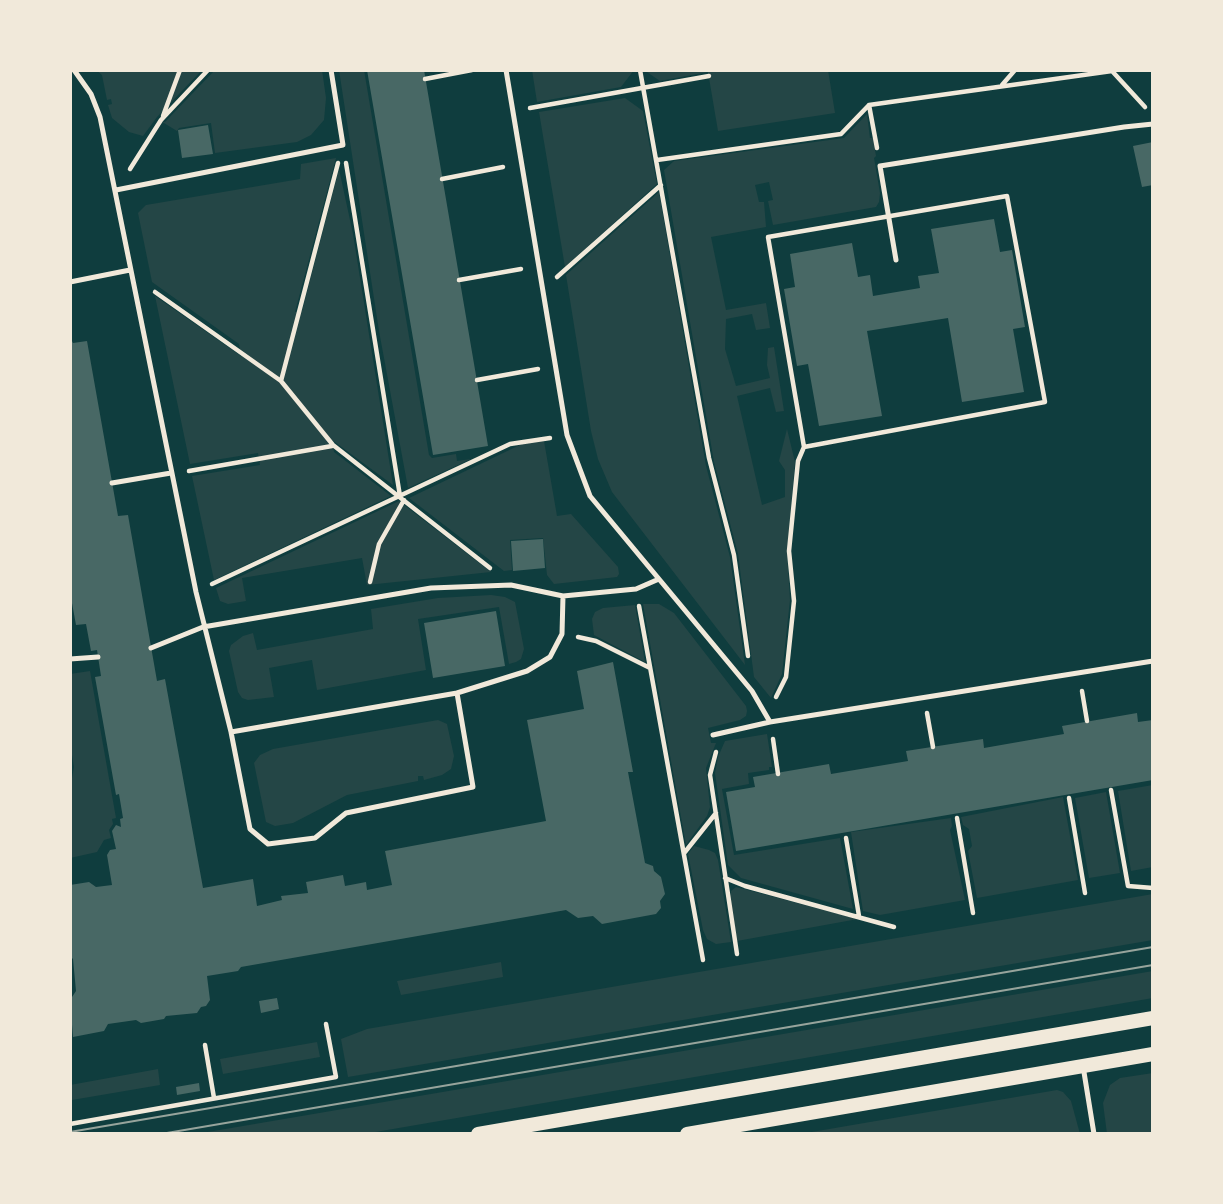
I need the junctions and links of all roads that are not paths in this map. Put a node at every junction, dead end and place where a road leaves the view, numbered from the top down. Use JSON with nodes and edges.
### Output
{"nodes":[{"id":1,"x":74,"y":70,"type":"edge"},
{"id":2,"x":331,"y":70,"type":"edge"},
{"id":3,"x":506,"y":70,"type":"edge"},
{"id":4,"x":1153,"y":124,"type":"edge"},
{"id":5,"x":116,"y":190,"type":"junction"},
{"id":6,"x":896,"y":260,"type":"dead end"},
{"id":7,"x":130,"y":270,"type":"junction"},
{"id":8,"x":70,"y":282,"type":"edge"},
{"id":9,"x":171,"y":473,"type":"junction"},
{"id":10,"x":112,"y":483,"type":"dead end"},
{"id":11,"x":659,"y":579,"type":"junction"},
{"id":12,"x":564,"y":596,"type":"junction"},
{"id":13,"x":204,"y":627,"type":"junction"},
{"id":14,"x":151,"y":648,"type":"dead end"},
{"id":15,"x":98,"y":657,"type":"dead end"},
{"id":16,"x":70,"y":659,"type":"edge"},
{"id":17,"x":1153,"y":661,"type":"edge"},
{"id":18,"x":457,"y":693,"type":"junction"},
{"id":19,"x":770,"y":722,"type":"junction"},
{"id":20,"x":231,"y":732,"type":"junction"},
{"id":21,"x":713,"y":734,"type":"dead end"},
{"id":22,"x":1153,"y":1018,"type":"edge"},
{"id":23,"x":1153,"y":1054,"type":"edge"},
{"id":24,"x":1083,"y":1066,"type":"junction"},
{"id":25,"x":478,"y":1134,"type":"edge"},
{"id":26,"x":688,"y":1134,"type":"edge"},
{"id":27,"x":1094,"y":1134,"type":"edge"}],
"edges":[{"from":1,"to":5,"type":"lane"},
{"from":2,"to":5,"type":"lane"},
{"from":3,"to":11,"type":"lane"},
{"from":4,"to":6,"type":"lane"},
{"from":5,"to":7,"type":"lane"},
{"from":7,"to":8,"type":"lane"},
{"from":7,"to":9,"type":"lane"},
{"from":9,"to":10,"type":"lane"},
{"from":9,"to":13,"type":"lane"},
{"from":11,"to":12,"type":"lane"},
{"from":11,"to":19,"type":"lane"},
{"from":12,"to":13,"type":"lane"},
{"from":12,"to":18,"type":"lane"},
{"from":13,"to":14,"type":"lane"},
{"from":13,"to":20,"type":"lane"},
{"from":15,"to":16,"type":"lane"},
{"from":17,"to":19,"type":"lane"},
{"from":18,"to":20,"type":"lane"},
{"from":18,"to":20,"type":"lane"},
{"from":19,"to":21,"type":"lane"},
{"from":22,"to":25,"type":"main road"},
{"from":23,"to":24,"type":"main road"},
{"from":24,"to":26,"type":"main road"},
{"from":24,"to":27,"type":"lane"}]}
